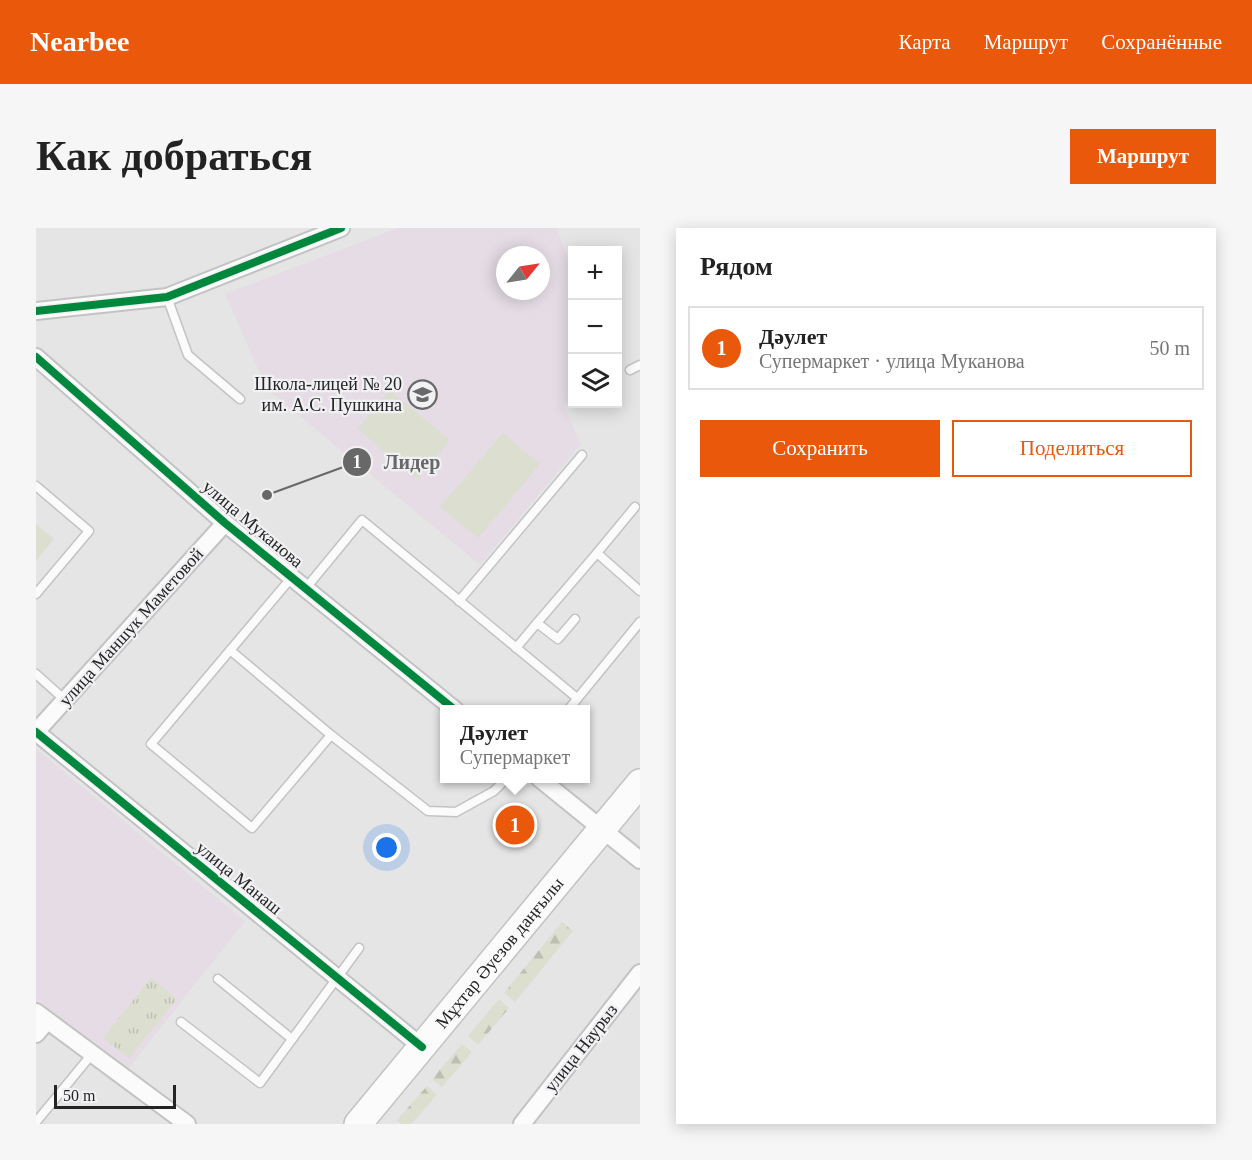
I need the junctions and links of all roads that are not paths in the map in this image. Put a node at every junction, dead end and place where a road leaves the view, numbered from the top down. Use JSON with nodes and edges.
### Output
{"nodes":[{"id":1,"x":342,"y":228,"type":"edge"},
{"id":2,"x":167,"y":297,"type":"junction"},
{"id":3,"x":40,"y":314,"type":"edge"},
{"id":4,"x":36,"y":357,"type":"edge"},
{"id":5,"x":640,"y":365,"type":"edge"},
{"id":6,"x":630,"y":370,"type":"dead end"},
{"id":7,"x":240,"y":399,"type":"dead end"},
{"id":8,"x":582,"y":455,"type":"dead end"},
{"id":9,"x":36,"y":486,"type":"edge"},
{"id":10,"x":635,"y":507,"type":"dead end"},
{"id":11,"x":225,"y":523,"type":"junction"},
{"id":12,"x":597,"y":554,"type":"junction"},
{"id":13,"x":292,"y":577,"type":"junction"},
{"id":14,"x":306,"y":588,"type":"junction"},
{"id":15,"x":640,"y":591,"type":"edge"},
{"id":16,"x":36,"y":594,"type":"edge"},
{"id":17,"x":459,"y":601,"type":"junction"},
{"id":18,"x":575,"y":619,"type":"dead end"},
{"id":19,"x":640,"y":622,"type":"edge"},
{"id":20,"x":537,"y":623,"type":"junction"},
{"id":21,"x":516,"y":648,"type":"junction"},
{"id":22,"x":231,"y":650,"type":"junction"},
{"id":23,"x":36,"y":674,"type":"edge"},
{"id":24,"x":578,"y":698,"type":"junction"},
{"id":25,"x":65,"y":700,"type":"junction"},
{"id":26,"x":448,"y":705,"type":"edge"},
{"id":27,"x":572,"y":705,"type":"edge"},
{"id":28,"x":36,"y":732,"type":"edge"},
{"id":29,"x":331,"y":735,"type":"junction"},
{"id":30,"x":502,"y":783,"type":"edge"},
{"id":31,"x":545,"y":783,"type":"edge"},
{"id":32,"x":640,"y":783,"type":"edge"},
{"id":33,"x":602,"y":829,"type":"junction"},
{"id":34,"x":640,"y":860,"type":"edge"},
{"id":35,"x":359,"y":948,"type":"dead end"},
{"id":36,"x":640,"y":973,"type":"edge"},
{"id":37,"x":338,"y":978,"type":"junction"},
{"id":38,"x":218,"y":979,"type":"dead end"},
{"id":39,"x":40,"y":1022,"type":"edge"},
{"id":40,"x":181,"y":1022,"type":"dead end"},
{"id":41,"x":292,"y":1039,"type":"junction"},
{"id":42,"x":422,"y":1047,"type":"junction"},
{"id":43,"x":92,"y":1054,"type":"junction"},
{"id":44,"x":36,"y":1122,"type":"edge"},
{"id":45,"x":187,"y":1124,"type":"edge"},
{"id":46,"x":358,"y":1124,"type":"edge"},
{"id":47,"x":522,"y":1124,"type":"edge"}],
"edges":[{"from":1,"to":2,"type":"street"},
{"from":2,"to":3,"type":"street"},
{"from":2,"to":7,"type":"lane"},
{"from":4,"to":11,"type":"street","name":"улица Муканова"},
{"from":5,"to":6,"type":"lane"},
{"from":8,"to":17,"type":"lane"},
{"from":9,"to":16,"type":"lane"},
{"from":10,"to":12,"type":"lane"},
{"from":11,"to":13,"type":"street","name":"улица Муканова"},
{"from":11,"to":25,"type":"street","name":"улица Маншук Маметовой"},
{"from":12,"to":15,"type":"lane"},
{"from":12,"to":20,"type":"lane"},
{"from":13,"to":14,"type":"street","name":"улица Муканова"},
{"from":13,"to":22,"type":"lane"},
{"from":14,"to":17,"type":"lane"},
{"from":14,"to":26,"type":"street","name":"улица Муканова"},
{"from":17,"to":21,"type":"lane"},
{"from":18,"to":20,"type":"lane"},
{"from":19,"to":24,"type":"lane"},
{"from":20,"to":21,"type":"lane"},
{"from":21,"to":24,"type":"lane"},
{"from":22,"to":29,"type":"lane"},
{"from":22,"to":29,"type":"lane"},
{"from":23,"to":25,"type":"lane"},
{"from":24,"to":27,"type":"lane"},
{"from":25,"to":28,"type":"street","name":"улица Маншук Маметовой"},
{"from":28,"to":37,"type":"street","name":"улица Манаш"},
{"from":29,"to":30,"type":"lane"},
{"from":31,"to":33,"type":"street"},
{"from":32,"to":33,"type":"main road","name":"Мұхтар Әуезов даңғылы"},
{"from":33,"to":34,"type":"street"},
{"from":33,"to":42,"type":"main road","name":"Мұхтар Әуезов даңғылы"},
{"from":35,"to":37,"type":"lane"},
{"from":36,"to":47,"type":"street","name":"улица Наурыз"},
{"from":37,"to":41,"type":"lane"},
{"from":37,"to":42,"type":"street","name":"улица Манаш"},
{"from":38,"to":41,"type":"lane"},
{"from":39,"to":43,"type":"street"},
{"from":40,"to":41,"type":"lane"},
{"from":42,"to":46,"type":"main road","name":"Мұхтар Әуезов даңғылы"},
{"from":43,"to":44,"type":"lane"},
{"from":43,"to":45,"type":"street"}]}
